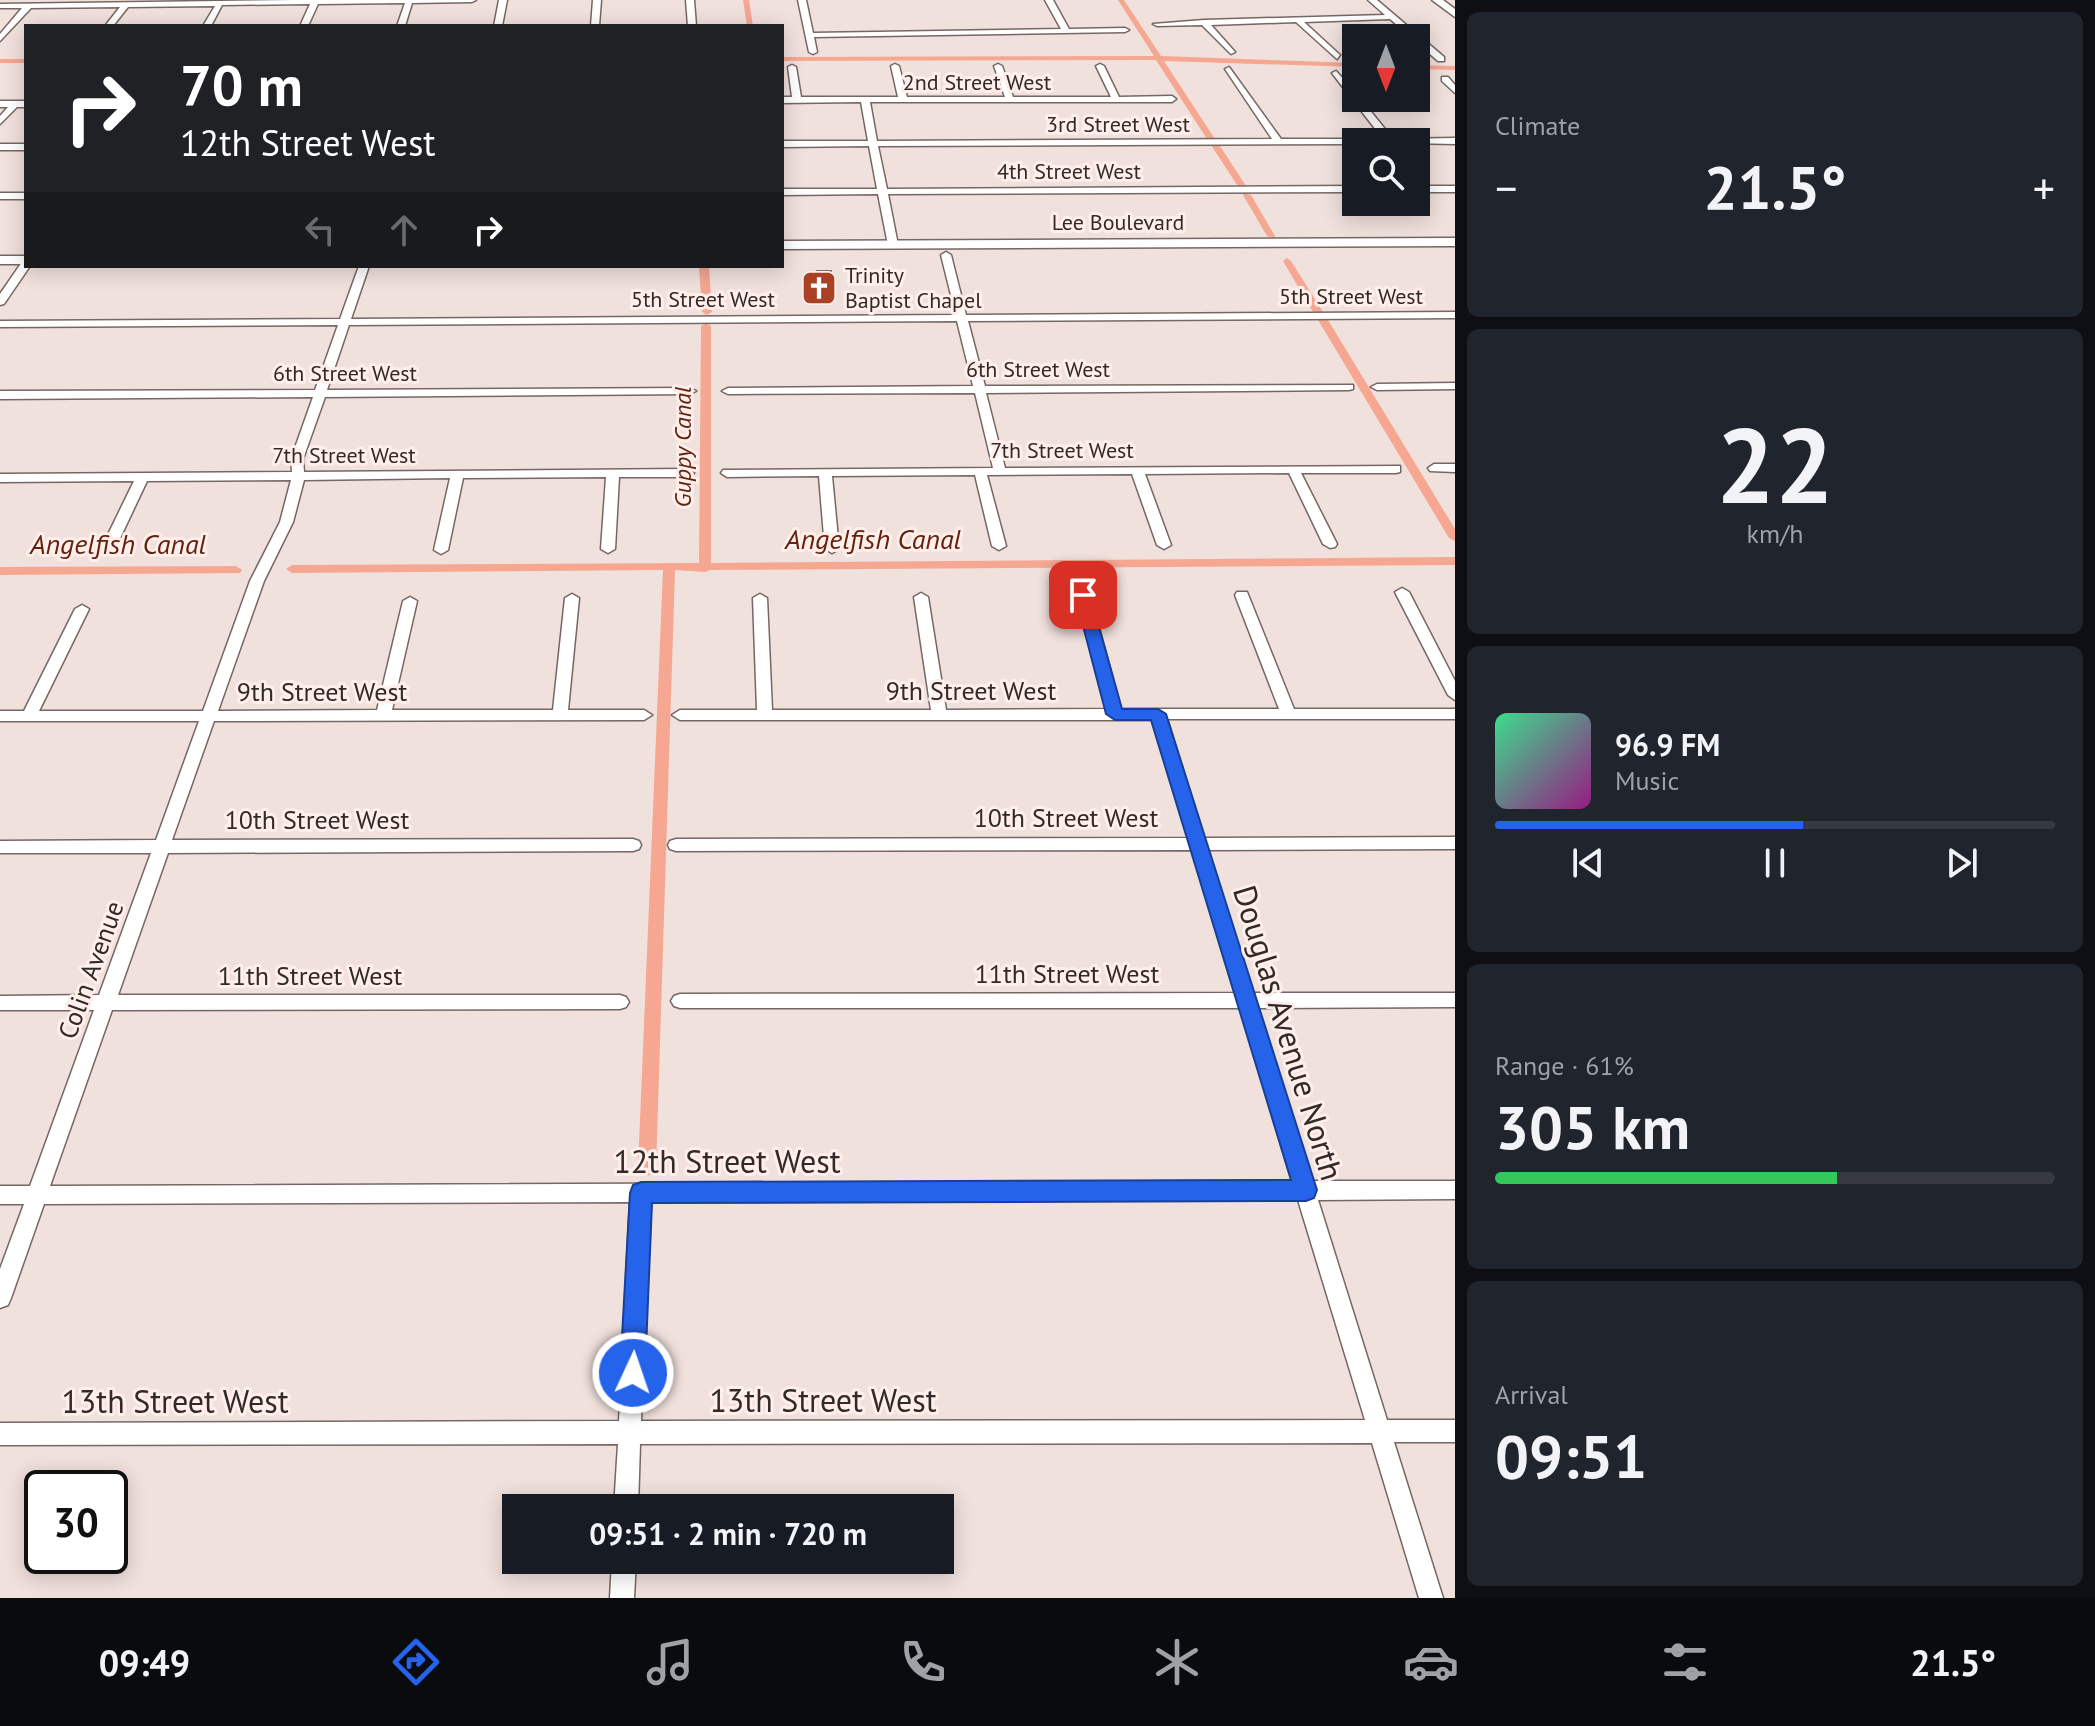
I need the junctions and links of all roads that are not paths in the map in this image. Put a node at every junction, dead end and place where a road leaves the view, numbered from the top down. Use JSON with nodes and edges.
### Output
{"nodes":[{"id":1,"x":472,"y":0,"type":"edge"},
{"id":2,"x":503,"y":0,"type":"edge"},
{"id":3,"x":597,"y":0,"type":"edge"},
{"id":4,"x":690,"y":0,"type":"edge"},
{"id":5,"x":802,"y":0,"type":"edge"},
{"id":6,"x":1049,"y":0,"type":"edge"},
{"id":7,"x":1372,"y":0,"type":"edge"},
{"id":8,"x":1437,"y":0,"type":"edge"},
{"id":9,"x":250,"y":1,"type":"edge"},
{"id":10,"x":409,"y":1,"type":"edge"},
{"id":11,"x":315,"y":2,"type":"junction"},
{"id":12,"x":220,"y":3,"type":"junction"},
{"id":13,"x":126,"y":4,"type":"junction"},
{"id":14,"x":29,"y":5,"type":"junction"},
{"id":15,"x":0,"y":6,"type":"edge"},
{"id":16,"x":1453,"y":7,"type":"edge"},
{"id":17,"x":1392,"y":17,"type":"junction"},
{"id":18,"x":1298,"y":20,"type":"junction"},
{"id":19,"x":1204,"y":22,"type":"junction"},
{"id":20,"x":111,"y":24,"type":"edge"},
{"id":21,"x":208,"y":24,"type":"edge"},
{"id":22,"x":305,"y":24,"type":"edge"},
{"id":23,"x":402,"y":24,"type":"edge"},
{"id":24,"x":498,"y":24,"type":"edge"},
{"id":25,"x":595,"y":24,"type":"edge"},
{"id":26,"x":692,"y":24,"type":"edge"},
{"id":27,"x":1157,"y":24,"type":"dead end"},
{"id":28,"x":1125,"y":30,"type":"dead end"},
{"id":29,"x":1066,"y":31,"type":"junction"},
{"id":30,"x":809,"y":35,"type":"junction"},
{"id":31,"x":0,"y":39,"type":"edge"},
{"id":32,"x":813,"y":52,"type":"dead end"},
{"id":33,"x":1231,"y":52,"type":"dead end"},
{"id":34,"x":1337,"y":57,"type":"dead end"},
{"id":35,"x":1441,"y":59,"type":"dead end"},
{"id":36,"x":895,"y":66,"type":"dead end"},
{"id":37,"x":998,"y":66,"type":"dead end"},
{"id":38,"x":1100,"y":66,"type":"dead end"},
{"id":39,"x":792,"y":67,"type":"dead end"},
{"id":40,"x":1229,"y":69,"type":"dead end"},
{"id":41,"x":1336,"y":73,"type":"dead end"},
{"id":42,"x":1445,"y":79,"type":"dead end"},
{"id":43,"x":1455,"y":90,"type":"edge"},
{"id":44,"x":1010,"y":99,"type":"junction"},
{"id":45,"x":1116,"y":99,"type":"junction"},
{"id":46,"x":1172,"y":99,"type":"dead end"},
{"id":47,"x":784,"y":100,"type":"edge"},
{"id":48,"x":797,"y":100,"type":"junction"},
{"id":49,"x":865,"y":100,"type":"junction"},
{"id":50,"x":903,"y":100,"type":"junction"},
{"id":51,"x":0,"y":104,"type":"edge"},
{"id":52,"x":21,"y":104,"type":"edge"},
{"id":53,"x":0,"y":121,"type":"edge"},
{"id":54,"x":1380,"y":128,"type":"edge"},
{"id":55,"x":1278,"y":141,"type":"junction"},
{"id":56,"x":1342,"y":141,"type":"edge"},
{"id":57,"x":1430,"y":141,"type":"edge"},
{"id":58,"x":1455,"y":141,"type":"edge"},
{"id":59,"x":873,"y":143,"type":"junction"},
{"id":60,"x":784,"y":144,"type":"edge"},
{"id":61,"x":0,"y":147,"type":"edge"},
{"id":62,"x":24,"y":147,"type":"edge"},
{"id":63,"x":1342,"y":189,"type":"edge"},
{"id":64,"x":1430,"y":189,"type":"edge"},
{"id":65,"x":1455,"y":189,"type":"edge"},
{"id":66,"x":784,"y":192,"type":"edge"},
{"id":67,"x":883,"y":192,"type":"junction"},
{"id":68,"x":0,"y":196,"type":"edge"},
{"id":69,"x":24,"y":196,"type":"edge"},
{"id":70,"x":1455,"y":242,"type":"edge"},
{"id":71,"x":1089,"y":244,"type":"junction"},
{"id":72,"x":784,"y":245,"type":"edge"},
{"id":73,"x":893,"y":245,"type":"junction"},
{"id":74,"x":0,"y":250,"type":"edge"},
{"id":75,"x":24,"y":250,"type":"edge"},
{"id":76,"x":1455,"y":253,"type":"edge"},
{"id":77,"x":784,"y":254,"type":"edge"},
{"id":78,"x":784,"y":254,"type":"edge"},
{"id":79,"x":946,"y":255,"type":"junction"},
{"id":80,"x":0,"y":260,"type":"edge"},
{"id":81,"x":24,"y":262,"type":"edge"},
{"id":82,"x":24,"y":265,"type":"edge"},
{"id":83,"x":363,"y":268,"type":"edge"},
{"id":84,"x":0,"y":302,"type":"edge"},
{"id":85,"x":1455,"y":315,"type":"edge"},
{"id":86,"x":962,"y":318,"type":"junction"},
{"id":87,"x":345,"y":322,"type":"junction"},
{"id":88,"x":0,"y":324,"type":"edge"},
{"id":89,"x":1455,"y":386,"type":"edge"},
{"id":90,"x":1349,"y":387,"type":"dead end"},
{"id":91,"x":1377,"y":387,"type":"dead end"},
{"id":92,"x":980,"y":389,"type":"junction"},
{"id":93,"x":690,"y":391,"type":"dead end"},
{"id":94,"x":728,"y":391,"type":"dead end"},
{"id":95,"x":320,"y":393,"type":"junction"},
{"id":96,"x":0,"y":395,"type":"edge"},
{"id":97,"x":1434,"y":468,"type":"dead end"},
{"id":98,"x":1455,"y":468,"type":"edge"},
{"id":99,"x":1293,"y":469,"type":"junction"},
{"id":100,"x":1396,"y":469,"type":"dead end"},
{"id":101,"x":1137,"y":470,"type":"junction"},
{"id":102,"x":980,"y":471,"type":"junction"},
{"id":103,"x":1000,"y":471,"type":"junction"},
{"id":104,"x":825,"y":472,"type":"junction"},
{"id":105,"x":613,"y":473,"type":"junction"},
{"id":106,"x":688,"y":473,"type":"dead end"},
{"id":107,"x":727,"y":473,"type":"dead end"},
{"id":108,"x":457,"y":475,"type":"junction"},
{"id":109,"x":300,"y":476,"type":"junction"},
{"id":110,"x":142,"y":477,"type":"junction"},
{"id":111,"x":0,"y":478,"type":"edge"},
{"id":112,"x":1330,"y":544,"type":"dead end"},
{"id":113,"x":1164,"y":545,"type":"dead end"},
{"id":114,"x":999,"y":546,"type":"dead end"},
{"id":115,"x":608,"y":549,"type":"dead end"},
{"id":116,"x":832,"y":549,"type":"dead end"},
{"id":117,"x":441,"y":550,"type":"dead end"},
{"id":118,"x":107,"y":551,"type":"dead end"},
{"id":119,"x":1402,"y":592,"type":"dead end"},
{"id":120,"x":1083,"y":595,"type":"dead end"},
{"id":121,"x":1242,"y":595,"type":"dead end"},
{"id":122,"x":921,"y":597,"type":"dead end"},
{"id":123,"x":572,"y":598,"type":"dead end"},
{"id":124,"x":760,"y":598,"type":"dead end"},
{"id":125,"x":410,"y":601,"type":"dead end"},
{"id":126,"x":82,"y":609,"type":"dead end"},
{"id":127,"x":1455,"y":695,"type":"edge"},
{"id":128,"x":1288,"y":713,"type":"junction"},
{"id":129,"x":1115,"y":714,"type":"junction"},
{"id":130,"x":1158,"y":714,"type":"junction"},
{"id":131,"x":1455,"y":714,"type":"edge"},
{"id":132,"x":383,"y":715,"type":"junction"},
{"id":133,"x":560,"y":715,"type":"junction"},
{"id":134,"x":644,"y":715,"type":"dead end"},
{"id":135,"x":680,"y":715,"type":"dead end"},
{"id":136,"x":765,"y":715,"type":"junction"},
{"id":137,"x":939,"y":715,"type":"junction"},
{"id":138,"x":0,"y":716,"type":"edge"},
{"id":139,"x":29,"y":716,"type":"junction"},
{"id":140,"x":209,"y":716,"type":"junction"},
{"id":141,"x":1455,"y":843,"type":"edge"},
{"id":142,"x":1198,"y":844,"type":"junction"},
{"id":143,"x":633,"y":845,"type":"dead end"},
{"id":144,"x":676,"y":845,"type":"dead end"},
{"id":145,"x":163,"y":846,"type":"junction"},
{"id":146,"x":0,"y":847,"type":"edge"},
{"id":147,"x":1246,"y":1000,"type":"junction"},
{"id":148,"x":1455,"y":1000,"type":"edge"},
{"id":149,"x":680,"y":1001,"type":"dead end"},
{"id":150,"x":620,"y":1002,"type":"dead end"},
{"id":151,"x":0,"y":1003,"type":"edge"},
{"id":152,"x":106,"y":1003,"type":"junction"},
{"id":153,"x":1306,"y":1190,"type":"junction"},
{"id":154,"x":1455,"y":1190,"type":"edge"},
{"id":155,"x":641,"y":1193,"type":"junction"},
{"id":156,"x":0,"y":1195,"type":"edge"},
{"id":157,"x":37,"y":1195,"type":"junction"},
{"id":158,"x":0,"y":1298,"type":"edge"},
{"id":159,"x":1379,"y":1431,"type":"junction"},
{"id":160,"x":1455,"y":1431,"type":"edge"},
{"id":161,"x":630,"y":1433,"type":"junction"},
{"id":162,"x":0,"y":1434,"type":"edge"},
{"id":163,"x":627,"y":1494,"type":"edge"},
{"id":164,"x":623,"y":1574,"type":"edge"},
{"id":165,"x":622,"y":1598,"type":"edge"},
{"id":166,"x":1431,"y":1598,"type":"edge"}],
"edges":[{"from":1,"to":10,"type":"street"},
{"from":2,"to":24,"type":"street"},
{"from":3,"to":25,"type":"street"},
{"from":4,"to":26,"type":"street"},
{"from":5,"to":30,"type":"street"},
{"from":6,"to":29,"type":"street"},
{"from":7,"to":17,"type":"street"},
{"from":8,"to":16,"type":"main road"},
{"from":9,"to":11,"type":"street"},
{"from":9,"to":12,"type":"street"},
{"from":10,"to":11,"type":"street"},
{"from":10,"to":23,"type":"street"},
{"from":11,"to":22,"type":"street"},
{"from":12,"to":13,"type":"street"},
{"from":12,"to":21,"type":"street"},
{"from":13,"to":14,"type":"street"},
{"from":13,"to":20,"type":"street"},
{"from":14,"to":15,"type":"street"},
{"from":14,"to":31,"type":"street"},
{"from":17,"to":18,"type":"street"},
{"from":17,"to":35,"type":"street"},
{"from":18,"to":19,"type":"street"},
{"from":18,"to":34,"type":"street"},
{"from":19,"to":27,"type":"street"},
{"from":19,"to":33,"type":"street"},
{"from":28,"to":29,"type":"street"},
{"from":29,"to":30,"type":"street"},
{"from":30,"to":32,"type":"street"},
{"from":36,"to":50,"type":"street"},
{"from":37,"to":44,"type":"street"},
{"from":38,"to":45,"type":"street"},
{"from":39,"to":48,"type":"street"},
{"from":40,"to":55,"type":"street"},
{"from":41,"to":54,"type":"street"},
{"from":42,"to":43,"type":"street"},
{"from":44,"to":45,"type":"street","name":"2nd Street West"},
{"from":44,"to":50,"type":"street","name":"2nd Street West"},
{"from":45,"to":46,"type":"street","name":"2nd Street West"},
{"from":47,"to":48,"type":"street","name":"2nd Street West"},
{"from":48,"to":49,"type":"street","name":"2nd Street West"},
{"from":49,"to":50,"type":"street","name":"2nd Street West"},
{"from":49,"to":59,"type":"street"},
{"from":51,"to":52,"type":"street"},
{"from":52,"to":53,"type":"street"},
{"from":55,"to":56,"type":"street","name":"3rd Street West"},
{"from":55,"to":59,"type":"street","name":"3rd Street West"},
{"from":57,"to":58,"type":"street","name":"3rd Street West"},
{"from":59,"to":60,"type":"street","name":"3rd Street West"},
{"from":59,"to":67,"type":"street"},
{"from":61,"to":62,"type":"street"},
{"from":63,"to":67,"type":"street","name":"4th Street West"},
{"from":64,"to":65,"type":"street"},
{"from":66,"to":67,"type":"street","name":"4th Street West"},
{"from":67,"to":73,"type":"street"},
{"from":68,"to":69,"type":"street"},
{"from":70,"to":71,"type":"main road","name":"Lee Boulevard"},
{"from":71,"to":73,"type":"main road","name":"Lee Boulevard"},
{"from":71,"to":79,"type":"main road"},
{"from":72,"to":73,"type":"main road","name":"Lee Boulevard"},
{"from":73,"to":77,"type":"main road"},
{"from":74,"to":75,"type":"main road"},
{"from":76,"to":79,"type":"main road","name":"Lee Boulevard"},
{"from":78,"to":79,"type":"main road","name":"Lee Boulevard"},
{"from":79,"to":86,"type":"street"},
{"from":80,"to":81,"type":"main road"},
{"from":82,"to":84,"type":"street"},
{"from":83,"to":87,"type":"street","name":"Colin Avenue"},
{"from":85,"to":86,"type":"street","name":"5th Street West"},
{"from":86,"to":87,"type":"street","name":"5th Street West"},
{"from":86,"to":92,"type":"street"},
{"from":87,"to":88,"type":"street","name":"5th Street West"},
{"from":87,"to":95,"type":"street","name":"Colin Avenue"},
{"from":89,"to":91,"type":"street"},
{"from":90,"to":92,"type":"street","name":"6th Street West"},
{"from":92,"to":94,"type":"street","name":"6th Street West"},
{"from":92,"to":103,"type":"street"},
{"from":93,"to":95,"type":"street","name":"6th Street West"},
{"from":95,"to":96,"type":"street","name":"6th Street West"},
{"from":95,"to":109,"type":"street","name":"Colin Avenue"},
{"from":97,"to":98,"type":"street"},
{"from":99,"to":100,"type":"street","name":"7th Street West"},
{"from":99,"to":101,"type":"street","name":"7th Street West"},
{"from":99,"to":112,"type":"street"},
{"from":101,"to":103,"type":"street","name":"7th Street West"},
{"from":101,"to":113,"type":"street"},
{"from":102,"to":103,"type":"street","name":"7th Street West"},
{"from":102,"to":104,"type":"street","name":"7th Street West"},
{"from":102,"to":114,"type":"street"},
{"from":104,"to":107,"type":"street","name":"7th Street West"},
{"from":104,"to":116,"type":"street"},
{"from":105,"to":106,"type":"street","name":"7th Street West"},
{"from":105,"to":108,"type":"street","name":"7th Street West"},
{"from":105,"to":115,"type":"street"},
{"from":108,"to":109,"type":"street","name":"7th Street West"},
{"from":108,"to":117,"type":"street"},
{"from":109,"to":110,"type":"street","name":"7th Street West"},
{"from":109,"to":140,"type":"street","name":"Colin Avenue"},
{"from":110,"to":111,"type":"street","name":"7th Street West"},
{"from":110,"to":118,"type":"street"},
{"from":119,"to":127,"type":"street"},
{"from":120,"to":129,"type":"street"},
{"from":121,"to":128,"type":"street"},
{"from":122,"to":137,"type":"street"},
{"from":123,"to":133,"type":"street"},
{"from":124,"to":136,"type":"street"},
{"from":125,"to":132,"type":"street"},
{"from":126,"to":139,"type":"street"},
{"from":128,"to":130,"type":"street","name":"9th Street West"},
{"from":128,"to":131,"type":"street","name":"9th Street West"},
{"from":129,"to":130,"type":"street","name":"9th Street West"},
{"from":129,"to":137,"type":"street","name":"9th Street West"},
{"from":130,"to":142,"type":"street","name":"Douglas Avenue North"},
{"from":132,"to":133,"type":"street","name":"9th Street West"},
{"from":132,"to":140,"type":"street","name":"9th Street West"},
{"from":133,"to":134,"type":"street","name":"9th Street West"},
{"from":135,"to":136,"type":"street","name":"9th Street West"},
{"from":136,"to":137,"type":"street","name":"9th Street West"},
{"from":138,"to":139,"type":"street","name":"9th Street West"},
{"from":139,"to":140,"type":"street","name":"9th Street West"},
{"from":140,"to":145,"type":"street","name":"Colin Avenue"},
{"from":141,"to":142,"type":"street","name":"10th Street West"},
{"from":142,"to":144,"type":"street","name":"10th Street West"},
{"from":142,"to":147,"type":"street","name":"Douglas Avenue North"},
{"from":143,"to":145,"type":"street","name":"10th Street West"},
{"from":145,"to":146,"type":"street","name":"10th Street West"},
{"from":145,"to":152,"type":"street","name":"Colin Avenue"},
{"from":147,"to":148,"type":"street","name":"11th Street West"},
{"from":147,"to":149,"type":"street","name":"11th Street West"},
{"from":147,"to":153,"type":"street","name":"Douglas Avenue North"},
{"from":150,"to":152,"type":"street","name":"11th Street West"},
{"from":151,"to":152,"type":"street","name":"11th Street West"},
{"from":152,"to":157,"type":"street","name":"Colin Avenue"},
{"from":153,"to":154,"type":"street","name":"12th Street West"},
{"from":153,"to":155,"type":"street","name":"12th Street West"},
{"from":153,"to":159,"type":"street","name":"Douglas Avenue North"},
{"from":155,"to":157,"type":"street","name":"12th Street West"},
{"from":155,"to":161,"type":"street"},
{"from":156,"to":157,"type":"street","name":"12th Street West"},
{"from":157,"to":158,"type":"street","name":"Colin Avenue"},
{"from":159,"to":160,"type":"street","name":"13th Street West"},
{"from":159,"to":161,"type":"street","name":"13th Street West"},
{"from":159,"to":166,"type":"street","name":"Douglas Avenue North"},
{"from":161,"to":162,"type":"street","name":"13th Street West"},
{"from":161,"to":163,"type":"street"},
{"from":164,"to":165,"type":"street"}]}
